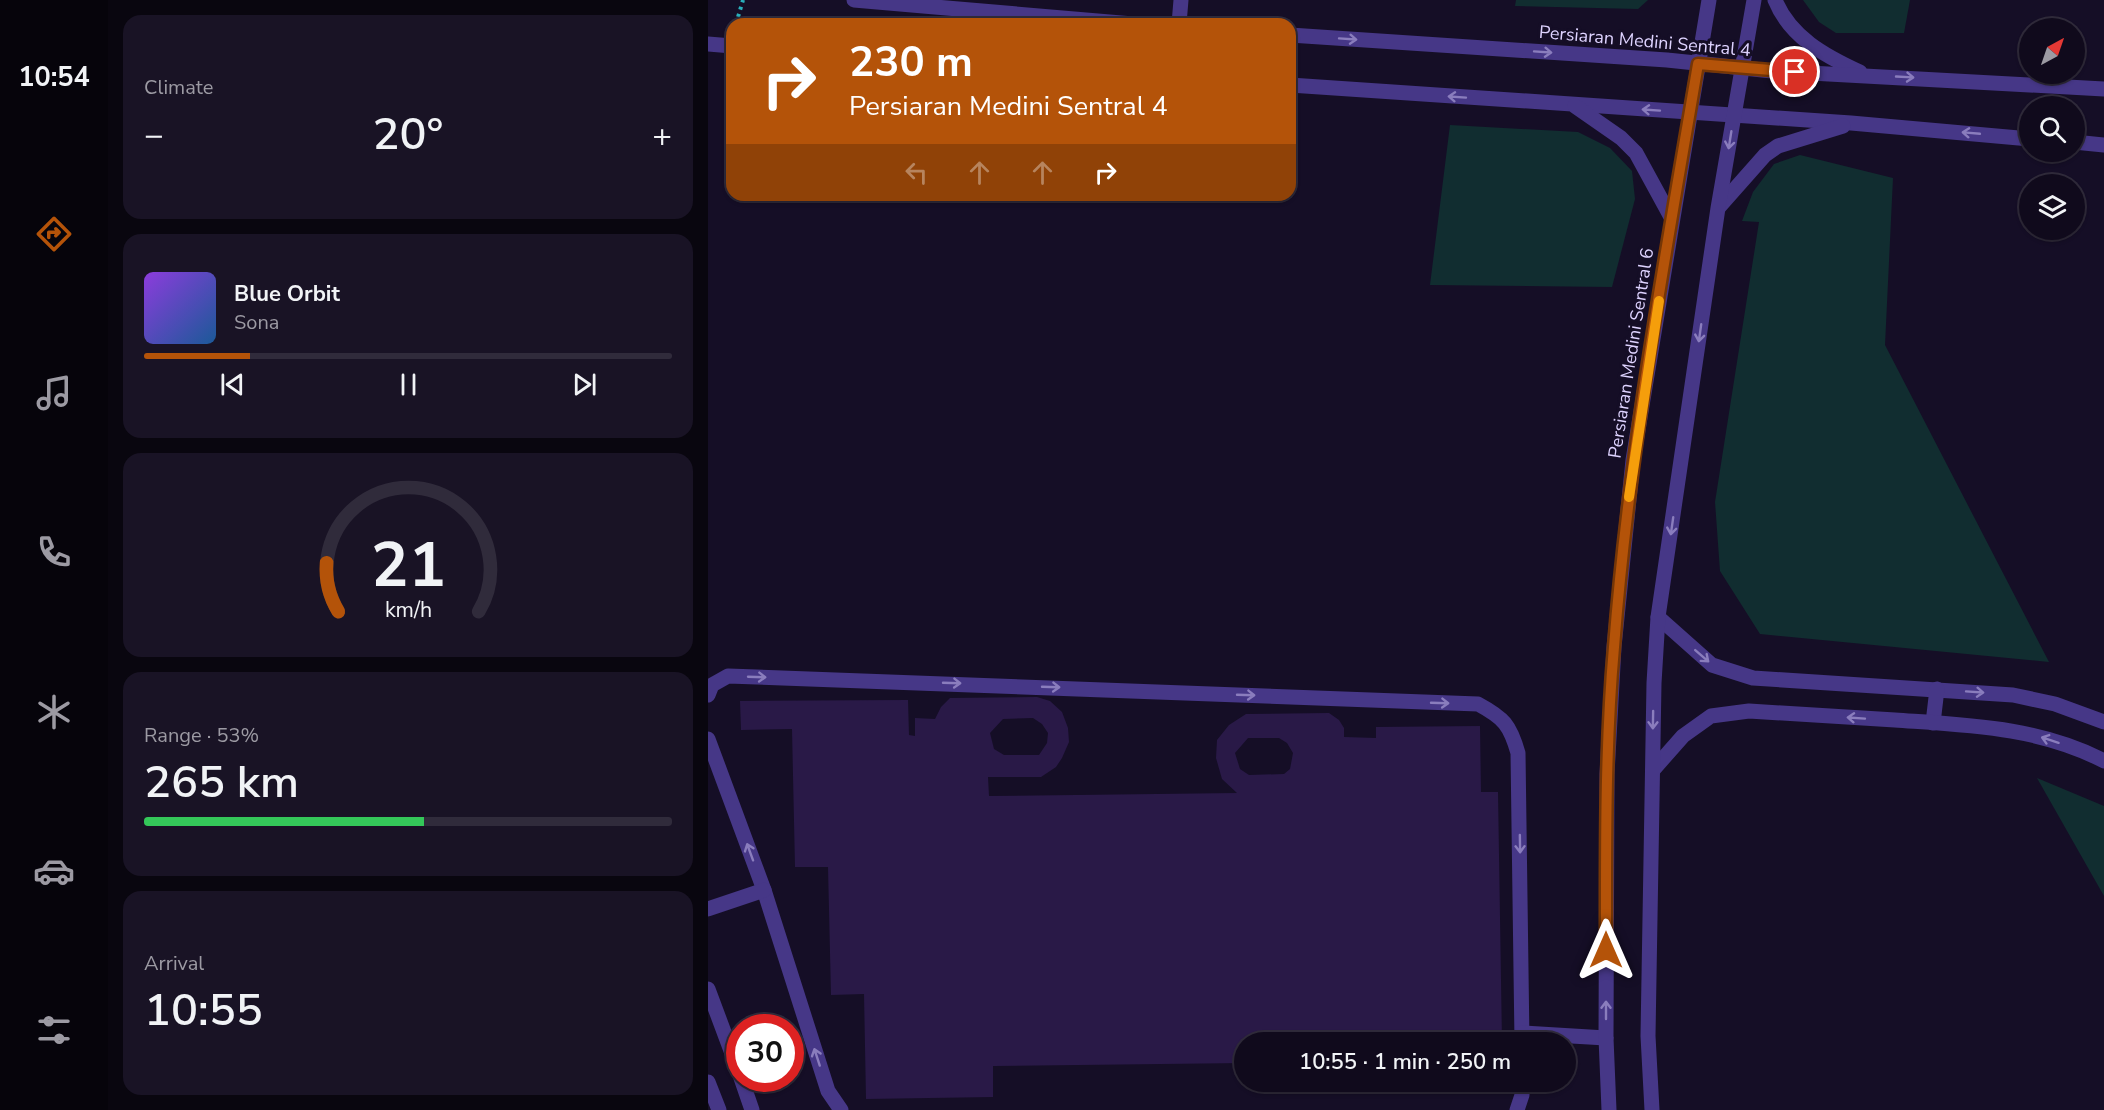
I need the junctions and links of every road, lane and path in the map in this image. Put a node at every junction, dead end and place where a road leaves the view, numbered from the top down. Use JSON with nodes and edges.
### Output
{"nodes":[{"id":1,"x":744,"y":0,"type":"edge"},
{"id":2,"x":854,"y":0,"type":"edge"},
{"id":3,"x":1181,"y":0,"type":"edge"},
{"id":4,"x":1710,"y":0,"type":"edge"},
{"id":5,"x":1754,"y":0,"type":"edge"},
{"id":6,"x":1775,"y":0,"type":"edge"},
{"id":7,"x":738,"y":18,"type":"edge"},
{"id":8,"x":1063,"y":18,"type":"edge"},
{"id":9,"x":1180,"y":18,"type":"edge"},
{"id":10,"x":1296,"y":35,"type":"edge"},
{"id":11,"x":708,"y":44,"type":"edge"},
{"id":12,"x":726,"y":46,"type":"edge"},
{"id":13,"x":1698,"y":64,"type":"junction"},
{"id":14,"x":1742,"y":68,"type":"junction"},
{"id":15,"x":1867,"y":75,"type":"junction"},
{"id":16,"x":1296,"y":85,"type":"edge"},
{"id":17,"x":2104,"y":89,"type":"edge"},
{"id":18,"x":1573,"y":105,"type":"junction"},
{"id":19,"x":1690,"y":113,"type":"junction"},
{"id":20,"x":1733,"y":116,"type":"junction"},
{"id":21,"x":1851,"y":123,"type":"junction"},
{"id":22,"x":2019,"y":137,"type":"edge"},
{"id":23,"x":2085,"y":143,"type":"edge"},
{"id":24,"x":2104,"y":145,"type":"edge"},
{"id":25,"x":1718,"y":208,"type":"junction"},
{"id":26,"x":1672,"y":219,"type":"junction"},
{"id":27,"x":1658,"y":617,"type":"junction"},
{"id":28,"x":1937,"y":689,"type":"junction"},
{"id":29,"x":708,"y":695,"type":"edge"},
{"id":30,"x":2104,"y":722,"type":"edge"},
{"id":31,"x":1933,"y":723,"type":"junction"},
{"id":32,"x":708,"y":739,"type":"edge"},
{"id":33,"x":2104,"y":761,"type":"edge"},
{"id":34,"x":1653,"y":770,"type":"junction"},
{"id":35,"x":764,"y":890,"type":"junction"},
{"id":36,"x":708,"y":909,"type":"edge"},
{"id":37,"x":708,"y":989,"type":"edge"},
{"id":38,"x":1522,"y":1032,"type":"edge"},
{"id":39,"x":726,"y":1038,"type":"edge"},
{"id":40,"x":1576,"y":1038,"type":"edge"},
{"id":41,"x":1606,"y":1038,"type":"junction"},
{"id":42,"x":708,"y":1082,"type":"edge"},
{"id":43,"x":745,"y":1092,"type":"edge"},
{"id":44,"x":1522,"y":1092,"type":"edge"},
{"id":45,"x":719,"y":1110,"type":"edge"},
{"id":46,"x":752,"y":1110,"type":"edge"},
{"id":47,"x":841,"y":1110,"type":"edge"},
{"id":48,"x":1517,"y":1110,"type":"edge"},
{"id":49,"x":1609,"y":1110,"type":"edge"},
{"id":50,"x":1652,"y":1110,"type":"edge"}],
"edges":[{"from":1,"to":7,"type":"path"},
{"from":2,"to":8,"type":"street"},
{"from":3,"to":9,"type":"street"},
{"from":4,"to":13,"type":"street","name":"Persiaran Medini Sentral 6"},
{"from":5,"to":14,"type":"street"},
{"from":6,"to":15,"type":"street"},
{"from":10,"to":13,"type":"street","name":"Persiaran Medini Sentral 4","one_way":true},
{"from":11,"to":12,"type":"street"},
{"from":13,"to":14,"type":"street","name":"Persiaran Medini Sentral 4"},
{"from":13,"to":19,"type":"street","name":"Persiaran Medini Sentral 6"},
{"from":14,"to":15,"type":"street","name":"Persiaran Medini Sentral 4"},
{"from":14,"to":20,"type":"street"},
{"from":15,"to":17,"type":"street","name":"Persiaran Medini Sentral 4","one_way":true},
{"from":18,"to":16,"type":"street","one_way":true},
{"from":19,"to":18,"type":"street","one_way":true},
{"from":18,"to":26,"type":"street"},
{"from":19,"to":20,"type":"street"},
{"from":19,"to":26,"type":"street","name":"Persiaran Medini Sentral 6"},
{"from":20,"to":21,"type":"street"},
{"from":20,"to":25,"type":"street","one_way":true},
{"from":22,"to":21,"type":"street","one_way":true},
{"from":21,"to":25,"type":"street"},
{"from":23,"to":24,"type":"street"},
{"from":25,"to":27,"type":"street","one_way":true},
{"from":41,"to":26,"type":"street","name":"Persiaran Medini Sentral 6","one_way":true},
{"from":27,"to":28,"type":"street","one_way":true},
{"from":27,"to":34,"type":"street","one_way":true},
{"from":28,"to":30,"type":"street","one_way":true},
{"from":28,"to":31,"type":"street"},
{"from":29,"to":38,"type":"street","one_way":true},
{"from":33,"to":31,"type":"street","one_way":true},
{"from":31,"to":34,"type":"street","one_way":true},
{"from":35,"to":32,"type":"street","one_way":true},
{"from":34,"to":50,"type":"street"},
{"from":35,"to":36,"type":"street"},
{"from":47,"to":35,"type":"street","one_way":true},
{"from":37,"to":39,"type":"street"},
{"from":40,"to":41,"type":"street"},
{"from":41,"to":49,"type":"street","name":"Persiaran Medini Sentral 6"},
{"from":42,"to":45,"type":"street"},
{"from":43,"to":46,"type":"street"},
{"from":44,"to":48,"type":"street"}]}
